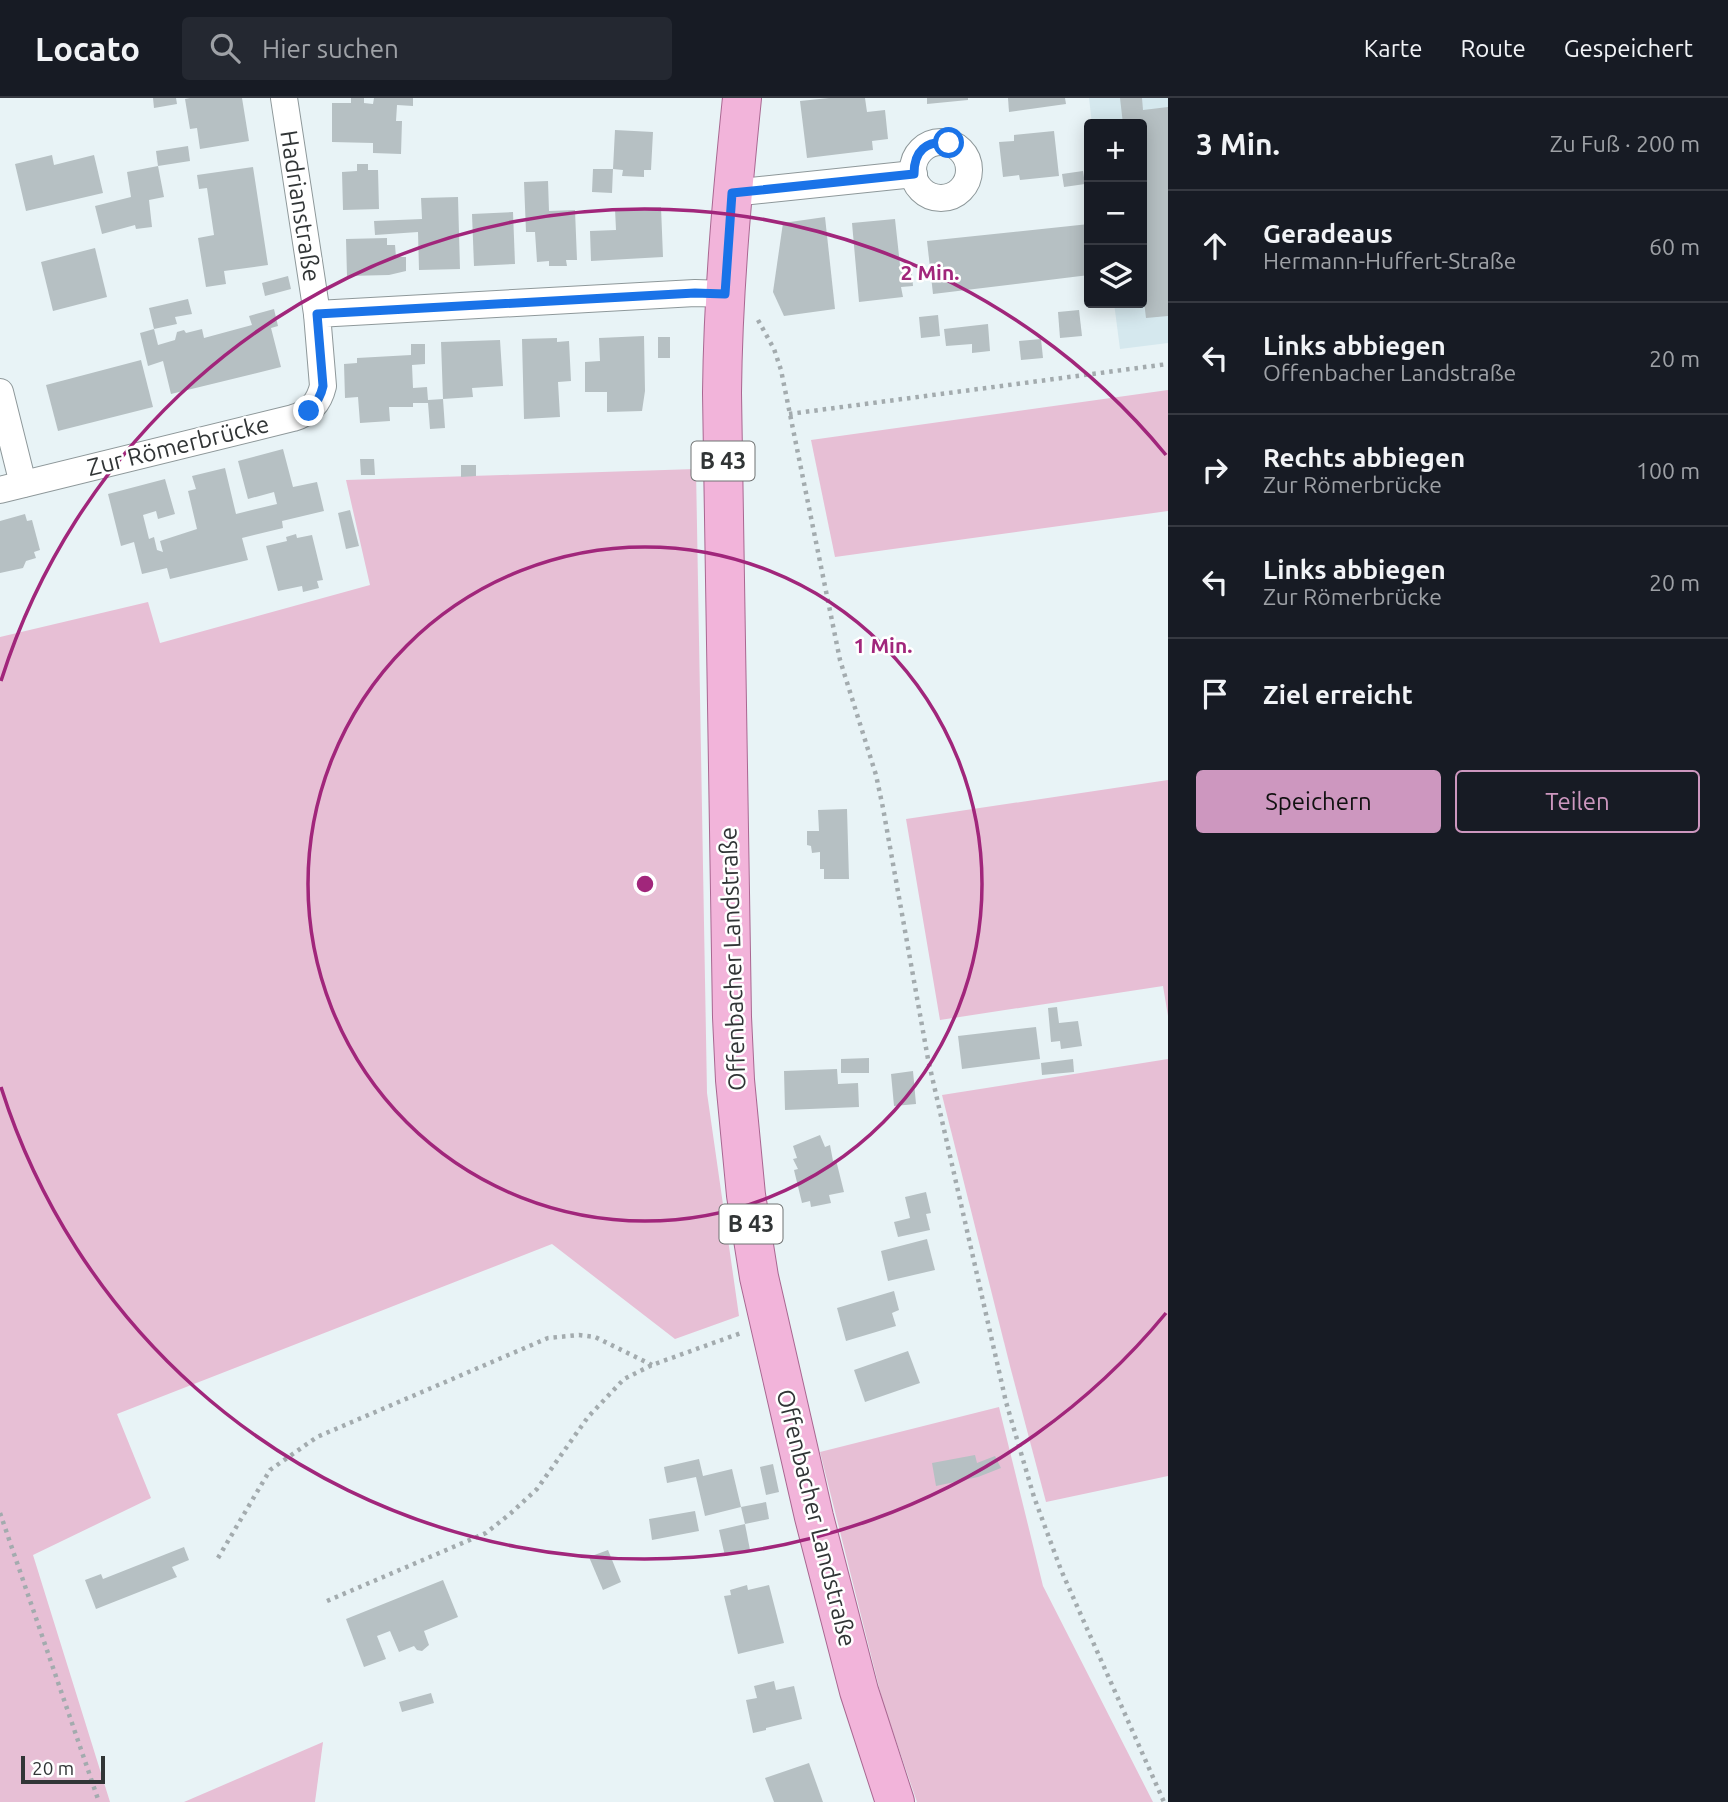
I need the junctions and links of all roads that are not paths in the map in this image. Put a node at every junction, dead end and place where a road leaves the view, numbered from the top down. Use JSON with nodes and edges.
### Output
{"nodes":[{"id":1,"x":284,"y":98,"type":"edge"},
{"id":2,"x":742,"y":98,"type":"edge"},
{"id":3,"x":914,"y":174,"type":"dead end"},
{"id":4,"x":732,"y":193,"type":"junction"},
{"id":5,"x":725,"y":294,"type":"junction"},
{"id":6,"x":317,"y":314,"type":"junction"},
{"id":7,"x":0,"y":392,"type":"edge"},
{"id":8,"x":11,"y":487,"type":"edge"},
{"id":9,"x":895,"y":1802,"type":"edge"}],
"edges":[{"from":1,"to":6,"type":"street","name":"Hadrianstraße"},
{"from":2,"to":4,"type":"main road","name":"Offenbacher Landstraße","number":"B 43"},
{"from":3,"to":4,"type":"street"},
{"from":4,"to":5,"type":"main road","name":"Offenbacher Landstraße","number":"B 43"},
{"from":5,"to":6,"type":"street"},
{"from":5,"to":9,"type":"main road","name":"Offenbacher Landstraße","number":"B 43"},
{"from":6,"to":8,"type":"street","name":"Zur Römerbrücke"},
{"from":7,"to":8,"type":"street"}]}
